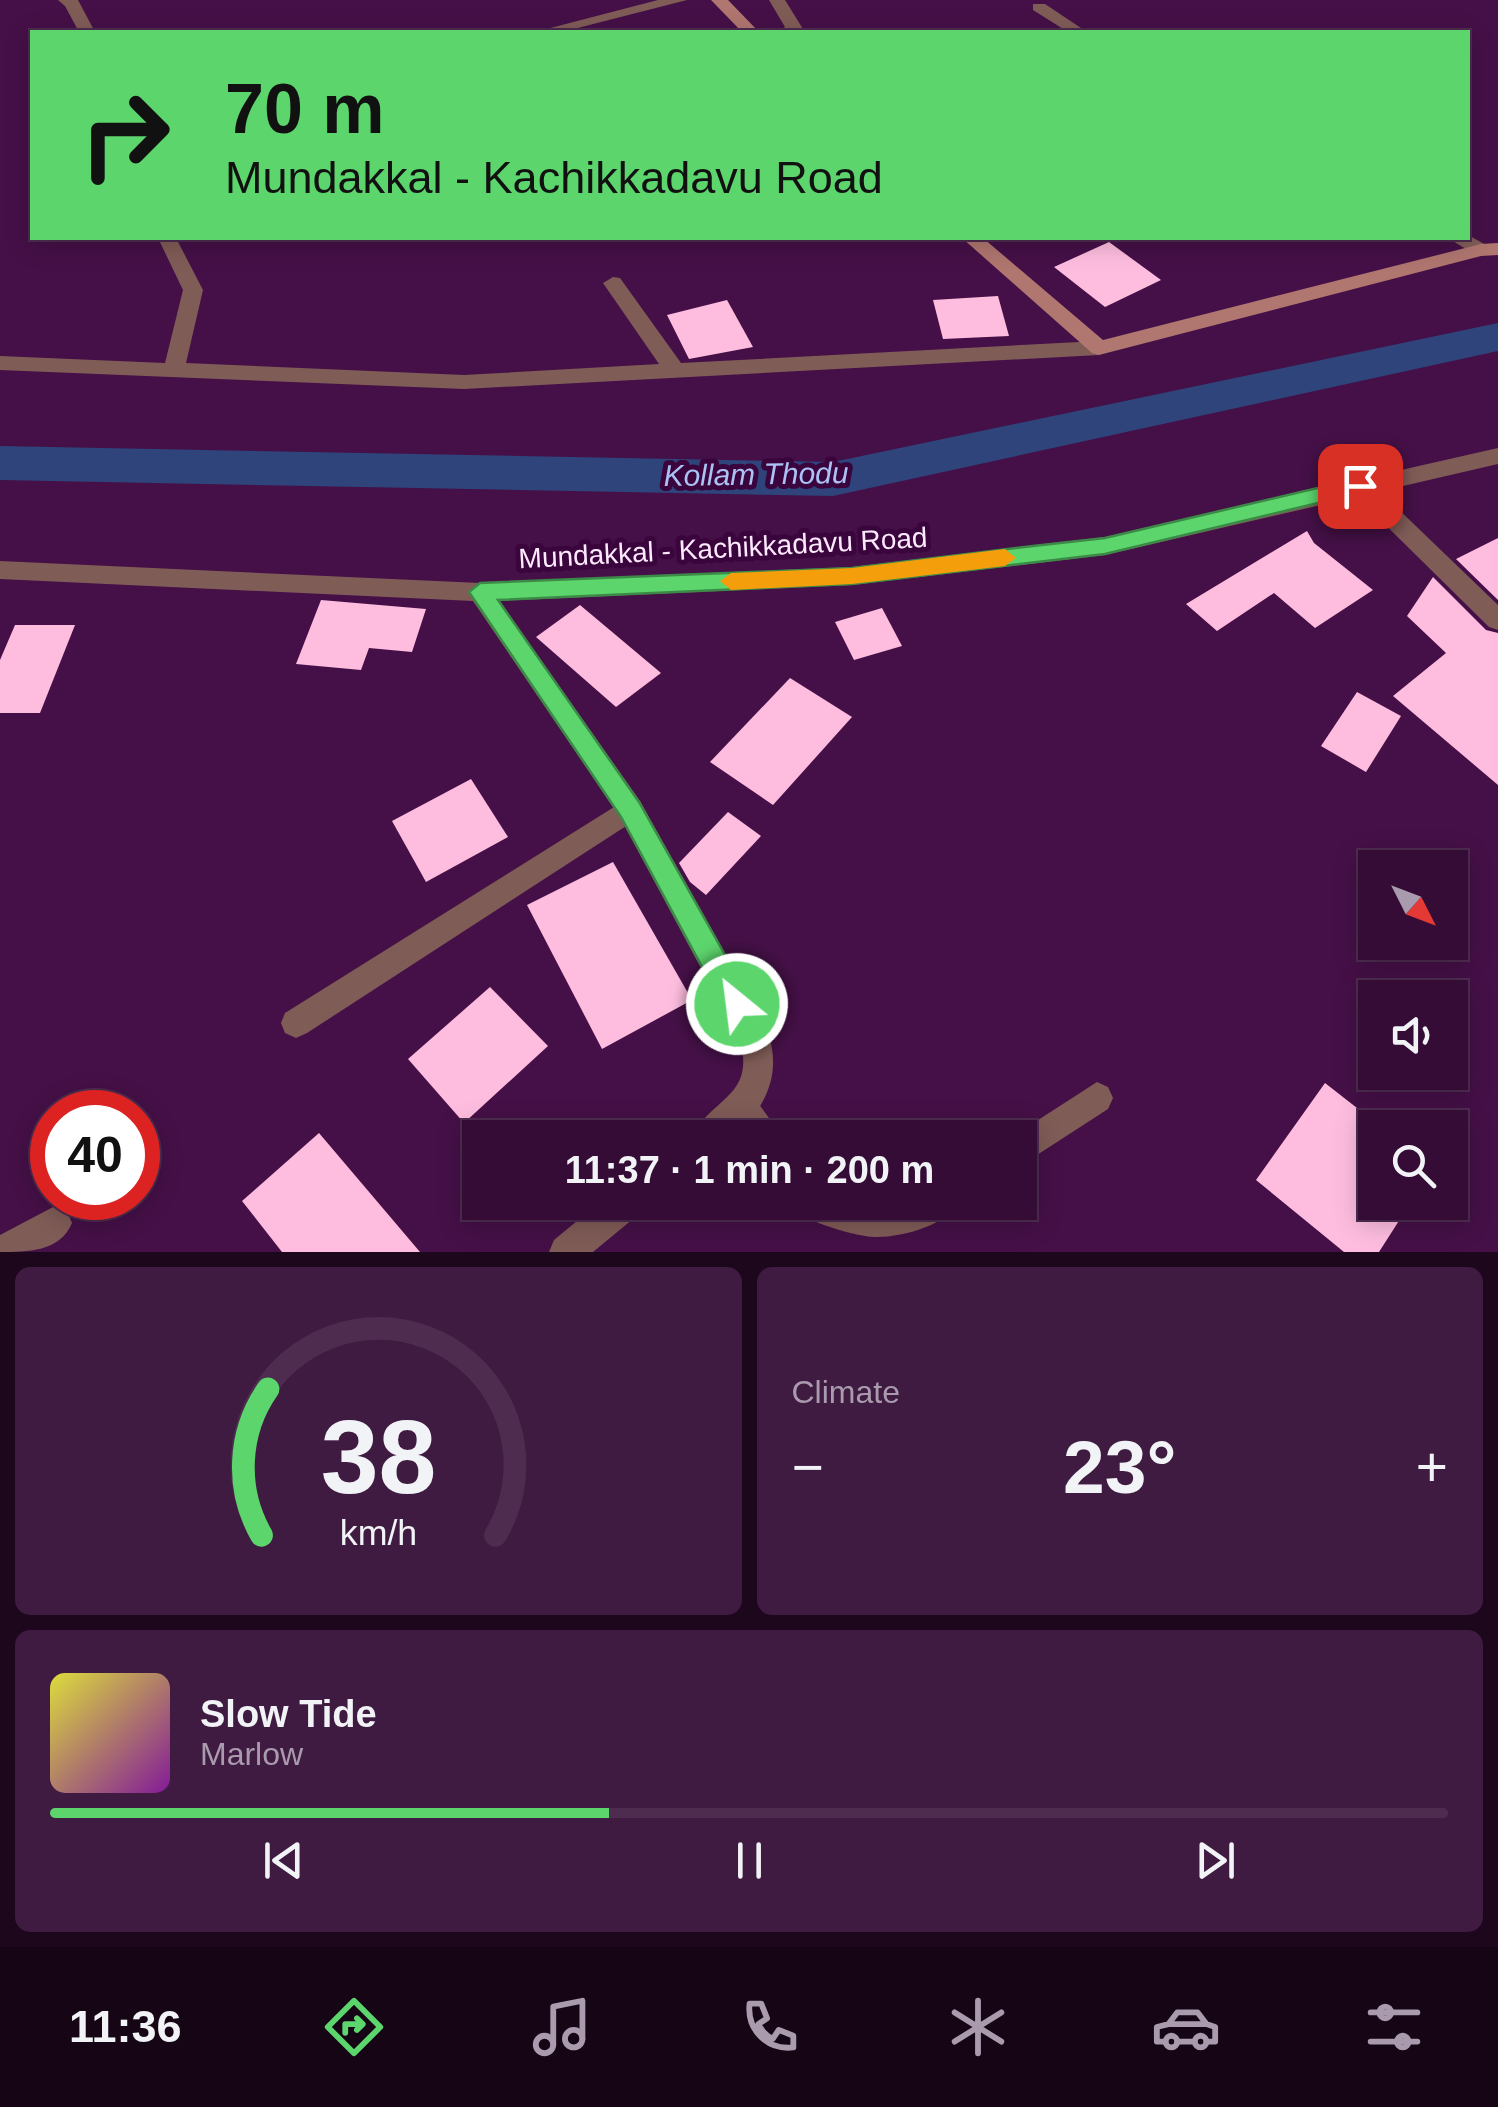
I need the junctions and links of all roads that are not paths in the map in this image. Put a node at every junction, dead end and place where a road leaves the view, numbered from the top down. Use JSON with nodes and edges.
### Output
{"nodes":[{"id":1,"x":66,"y":0,"type":"edge"},
{"id":2,"x":679,"y":0,"type":"edge"},
{"id":3,"x":719,"y":0,"type":"edge"},
{"id":4,"x":777,"y":0,"type":"edge"},
{"id":5,"x":1039,"y":7,"type":"dead end"},
{"id":6,"x":86,"y":30,"type":"edge"},
{"id":7,"x":551,"y":30,"type":"edge"},
{"id":8,"x":750,"y":30,"type":"edge"},
{"id":9,"x":792,"y":30,"type":"edge"},
{"id":10,"x":1076,"y":30,"type":"edge"},
{"id":11,"x":168,"y":240,"type":"edge"},
{"id":12,"x":974,"y":240,"type":"edge"},
{"id":13,"x":1463,"y":240,"type":"edge"},
{"id":14,"x":1490,"y":250,"type":"edge"},
{"id":15,"x":613,"y":283,"type":"dead end"},
{"id":16,"x":1099,"y":348,"type":"junction"},
{"id":17,"x":0,"y":363,"type":"edge"},
{"id":18,"x":174,"y":370,"type":"junction"},
{"id":19,"x":675,"y":371,"type":"junction"},
{"id":20,"x":1494,"y":461,"type":"edge"},
{"id":21,"x":1360,"y":486,"type":"junction"},
{"id":22,"x":0,"y":570,"type":"edge"},
{"id":23,"x":480,"y":592,"type":"junction"},
{"id":24,"x":1498,"y":620,"type":"edge"},
{"id":25,"x":630,"y":809,"type":"junction"},
{"id":26,"x":296,"y":1022,"type":"dead end"},
{"id":27,"x":1097,"y":1098,"type":"dead end"},
{"id":28,"x":743,"y":1108,"type":"junction"},
{"id":29,"x":729,"y":1120,"type":"edge"},
{"id":30,"x":753,"y":1120,"type":"edge"},
{"id":31,"x":1037,"y":1139,"type":"edge"},
{"id":32,"x":605,"y":1220,"type":"edge"},
{"id":33,"x":55,"y":1223,"type":"dead end"},
{"id":34,"x":2,"y":1252,"type":"edge"},
{"id":35,"x":566,"y":1252,"type":"edge"}],
"edges":[{"from":1,"to":6,"type":"street"},
{"from":2,"to":7,"type":"street"},
{"from":3,"to":8,"type":"main road"},
{"from":4,"to":9,"type":"street"},
{"from":5,"to":10,"type":"street"},
{"from":11,"to":18,"type":"street"},
{"from":12,"to":16,"type":"main road"},
{"from":13,"to":14,"type":"street"},
{"from":14,"to":16,"type":"main road"},
{"from":15,"to":19,"type":"street"},
{"from":16,"to":19,"type":"street"},
{"from":17,"to":18,"type":"street"},
{"from":18,"to":19,"type":"street"},
{"from":20,"to":21,"type":"street","name":"Mundakkal - Kachikkadavu Road"},
{"from":21,"to":23,"type":"street","name":"Mundakkal - Kachikkadavu Road"},
{"from":21,"to":24,"type":"street"},
{"from":22,"to":23,"type":"street","name":"Mundakkal - Kachikkadavu Road"},
{"from":23,"to":25,"type":"street"},
{"from":25,"to":26,"type":"street"},
{"from":25,"to":28,"type":"street"},
{"from":27,"to":31,"type":"street"},
{"from":28,"to":29,"type":"street"},
{"from":28,"to":30,"type":"street"},
{"from":32,"to":35,"type":"street"},
{"from":33,"to":34,"type":"street"}]}
